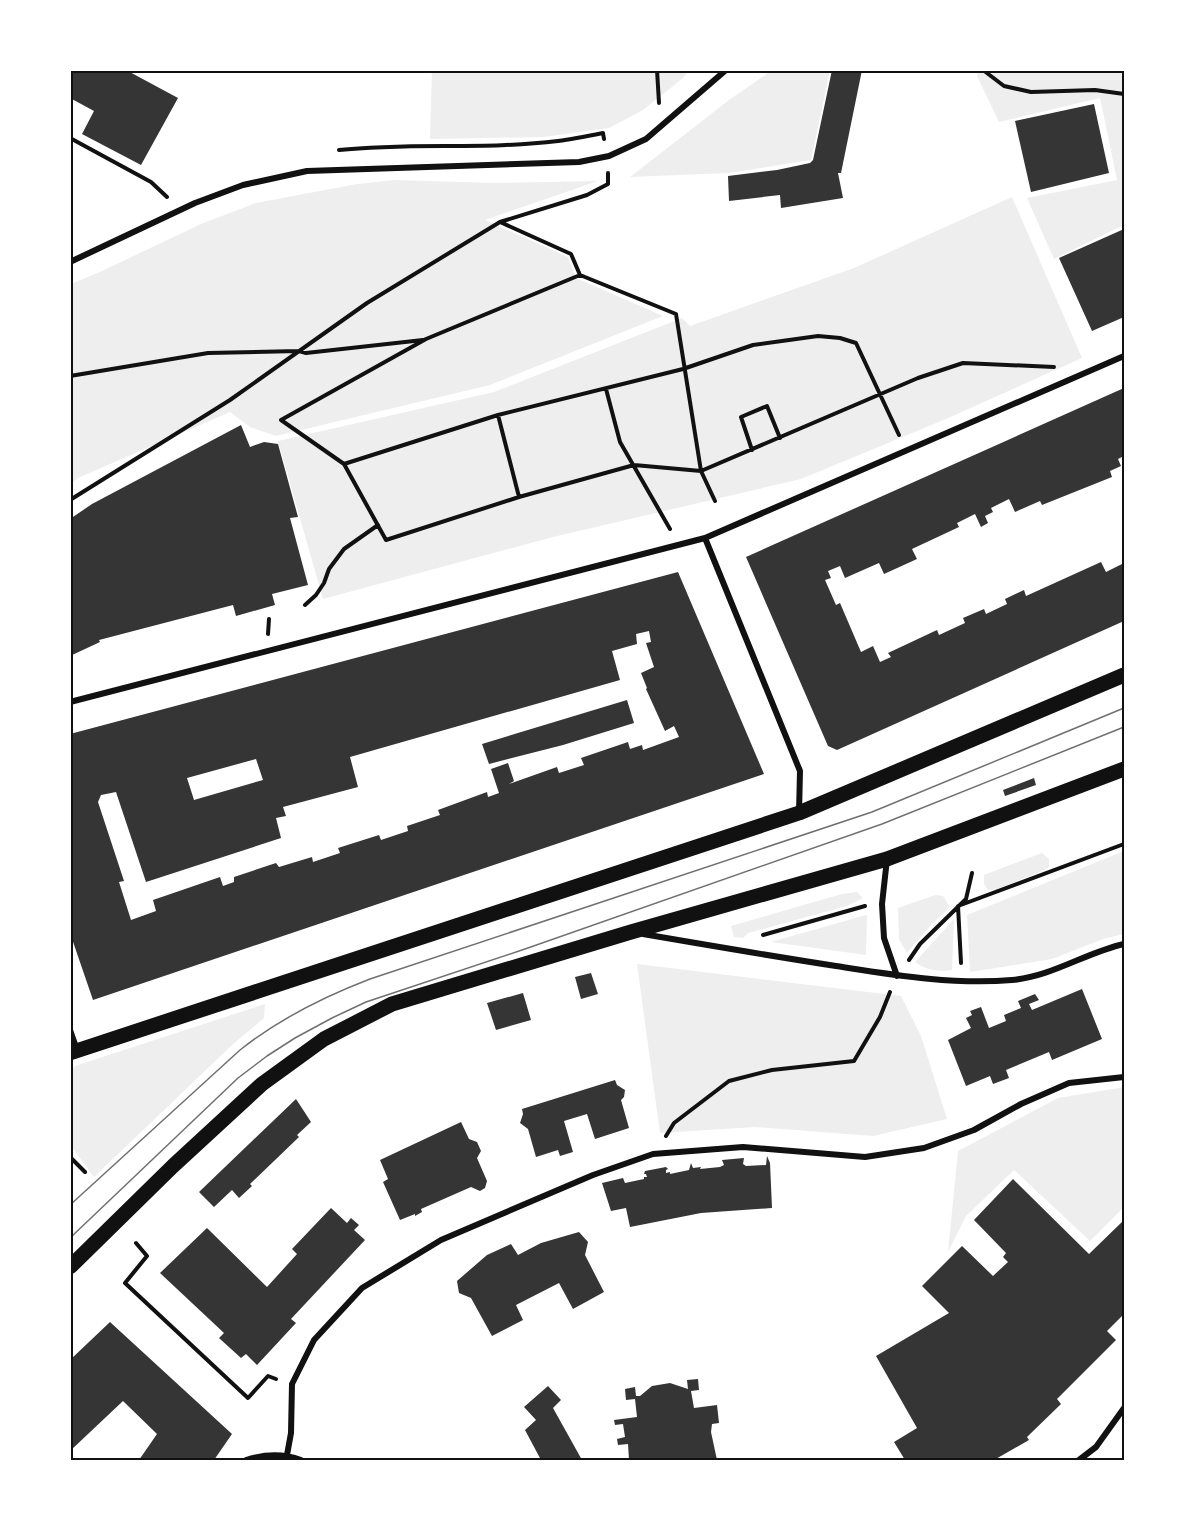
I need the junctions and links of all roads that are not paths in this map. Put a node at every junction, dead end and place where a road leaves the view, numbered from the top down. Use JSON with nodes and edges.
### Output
{"nodes":[{"id":1,"x":726,"y":70,"type":"edge"},
{"id":2,"x":70,"y":262,"type":"edge"},
{"id":3,"x":1125,"y":356,"type":"edge"},
{"id":4,"x":705,"y":538,"type":"junction"},
{"id":5,"x":1125,"y":675,"type":"edge"},
{"id":6,"x":70,"y":702,"type":"edge"},
{"id":7,"x":1125,"y":769,"type":"edge"},
{"id":8,"x":799,"y":813,"type":"junction"},
{"id":9,"x":887,"y":859,"type":"junction"},
{"id":10,"x":631,"y":932,"type":"junction"},
{"id":11,"x":1125,"y":944,"type":"edge"},
{"id":12,"x":897,"y":976,"type":"junction"},
{"id":13,"x":70,"y":1030,"type":"edge"},
{"id":14,"x":74,"y":1052,"type":"edge"},
{"id":15,"x":1125,"y":1077,"type":"edge"},
{"id":16,"x":70,"y":1267,"type":"edge"},
{"id":17,"x":1125,"y":1408,"type":"edge"},
{"id":18,"x":287,"y":1455,"type":"junction"},
{"id":19,"x":246,"y":1461,"type":"edge"},
{"id":20,"x":301,"y":1461,"type":"edge"},
{"id":21,"x":1079,"y":1461,"type":"edge"}],
"edges":[{"from":1,"to":2,"type":"street"},
{"from":3,"to":4,"type":"street"},
{"from":4,"to":6,"type":"street"},
{"from":4,"to":8,"type":"street"},
{"from":5,"to":8,"type":"main road"},
{"from":7,"to":9,"type":"main road"},
{"from":8,"to":14,"type":"main road"},
{"from":9,"to":10,"type":"main road"},
{"from":9,"to":12,"type":"street"},
{"from":10,"to":12,"type":"street"},
{"from":10,"to":16,"type":"main road"},
{"from":11,"to":12,"type":"street"},
{"from":13,"to":14,"type":"street"},
{"from":15,"to":18,"type":"street"},
{"from":17,"to":21,"type":"street"},
{"from":18,"to":19,"type":"street"},
{"from":18,"to":20,"type":"street"}]}
